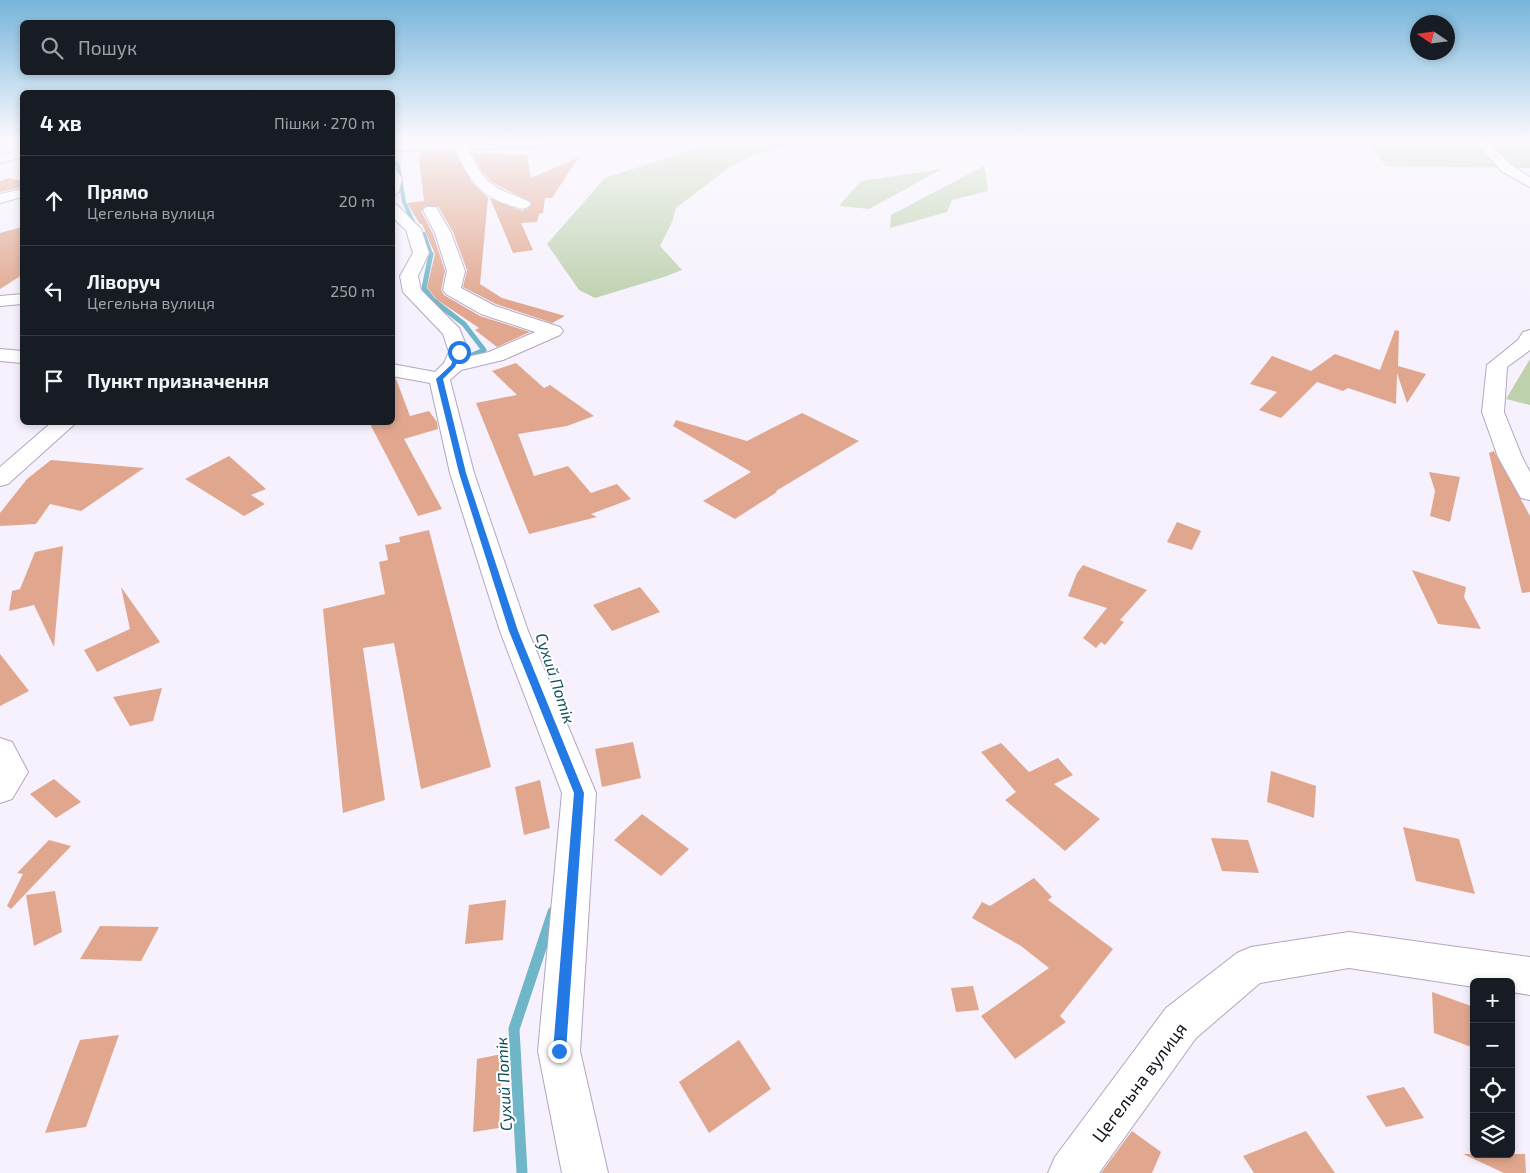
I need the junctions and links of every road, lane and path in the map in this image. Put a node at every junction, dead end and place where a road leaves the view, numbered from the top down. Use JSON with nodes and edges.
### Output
{"nodes":[{"id":1,"x":495,"y":193,"type":"edge"},
{"id":2,"x":20,"y":194,"type":"edge"},
{"id":3,"x":0,"y":199,"type":"edge"},
{"id":4,"x":523,"y":204,"type":"dead end"},
{"id":5,"x":431,"y":210,"type":"dead end"},
{"id":6,"x":395,"y":211,"type":"edge"},
{"id":7,"x":20,"y":299,"type":"edge"},
{"id":8,"x":0,"y":301,"type":"edge"},
{"id":9,"x":1530,"y":336,"type":"edge"},
{"id":10,"x":0,"y":355,"type":"edge"},
{"id":11,"x":20,"y":357,"type":"edge"},
{"id":12,"x":395,"y":370,"type":"edge"},
{"id":13,"x":451,"y":371,"type":"junction"},
{"id":14,"x":63,"y":425,"type":"edge"},
{"id":15,"x":0,"y":479,"type":"edge"},
{"id":16,"x":1530,"y":493,"type":"edge"},
{"id":17,"x":0,"y":751,"type":"edge"},
{"id":18,"x":0,"y":789,"type":"edge"},
{"id":19,"x":1530,"y":976,"type":"edge"},
{"id":20,"x":585,"y":1173,"type":"edge"},
{"id":21,"x":1072,"y":1173,"type":"edge"}],
"edges":[{"from":1,"to":4,"type":"street"},
{"from":2,"to":3,"type":"street"},
{"from":5,"to":13,"type":"street"},
{"from":6,"to":13,"type":"street"},
{"from":7,"to":8,"type":"street"},
{"from":9,"to":16,"type":"street"},
{"from":10,"to":11,"type":"street"},
{"from":12,"to":13,"type":"street"},
{"from":13,"to":20,"type":"street"},
{"from":14,"to":15,"type":"street"},
{"from":17,"to":18,"type":"street"},
{"from":19,"to":21,"type":"street","name":"Цегельна вулиця"}]}
